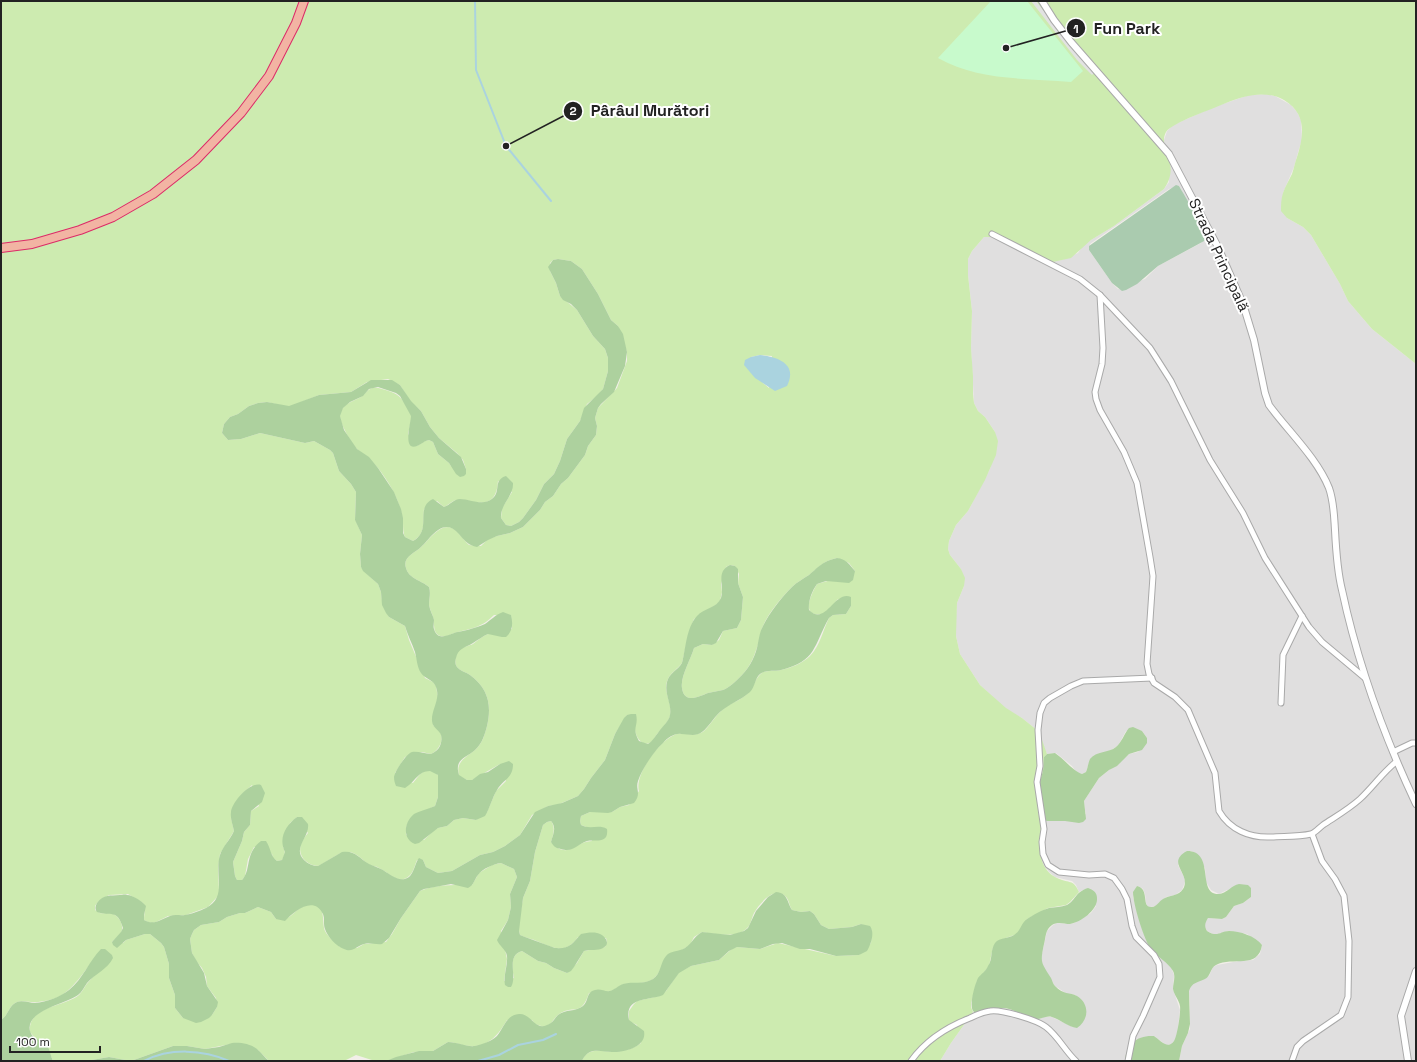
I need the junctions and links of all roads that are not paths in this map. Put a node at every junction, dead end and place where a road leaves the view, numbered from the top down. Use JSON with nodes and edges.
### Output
{"nodes":[{"id":1,"x":304,"y":1,"type":"edge"},
{"id":2,"x":1042,"y":1,"type":"edge"},
{"id":3,"x":992,"y":234,"type":"dead end"},
{"id":4,"x":1,"y":248,"type":"edge"},
{"id":5,"x":1100,"y":295,"type":"junction"},
{"id":6,"x":1302,"y":616,"type":"junction"},
{"id":7,"x":1152,"y":678,"type":"junction"},
{"id":8,"x":1365,"y":678,"type":"junction"},
{"id":9,"x":1281,"y":702,"type":"dead end"},
{"id":10,"x":1416,"y":743,"type":"edge"},
{"id":11,"x":1393,"y":752,"type":"junction"},
{"id":12,"x":1396,"y":762,"type":"junction"},
{"id":13,"x":1416,"y":804,"type":"edge"},
{"id":14,"x":1312,"y":834,"type":"junction"},
{"id":15,"x":1416,"y":971,"type":"edge"},
{"id":16,"x":911,"y":1061,"type":"edge"},
{"id":17,"x":1076,"y":1061,"type":"edge"},
{"id":18,"x":1128,"y":1061,"type":"edge"},
{"id":19,"x":1292,"y":1061,"type":"edge"},
{"id":20,"x":1408,"y":1061,"type":"edge"}],
"edges":[{"from":1,"to":4,"type":"highway"},
{"from":2,"to":8,"type":"street","name":"Strada Principală"},
{"from":3,"to":5,"type":"street","name":"Strada Principală"},
{"from":5,"to":6,"type":"street","name":"Strada Principală"},
{"from":5,"to":7,"type":"street"},
{"from":6,"to":8,"type":"street","name":"Strada Principală"},
{"from":6,"to":9,"type":"street"},
{"from":7,"to":14,"type":"street"},
{"from":7,"to":18,"type":"street"},
{"from":8,"to":11,"type":"street","name":"Strada Principală"},
{"from":10,"to":11,"type":"street"},
{"from":11,"to":12,"type":"street","name":"Strada Principală"},
{"from":12,"to":13,"type":"street","name":"Strada Principală"},
{"from":12,"to":14,"type":"street"},
{"from":14,"to":19,"type":"street"},
{"from":15,"to":20,"type":"street"},
{"from":16,"to":17,"type":"street"}]}
